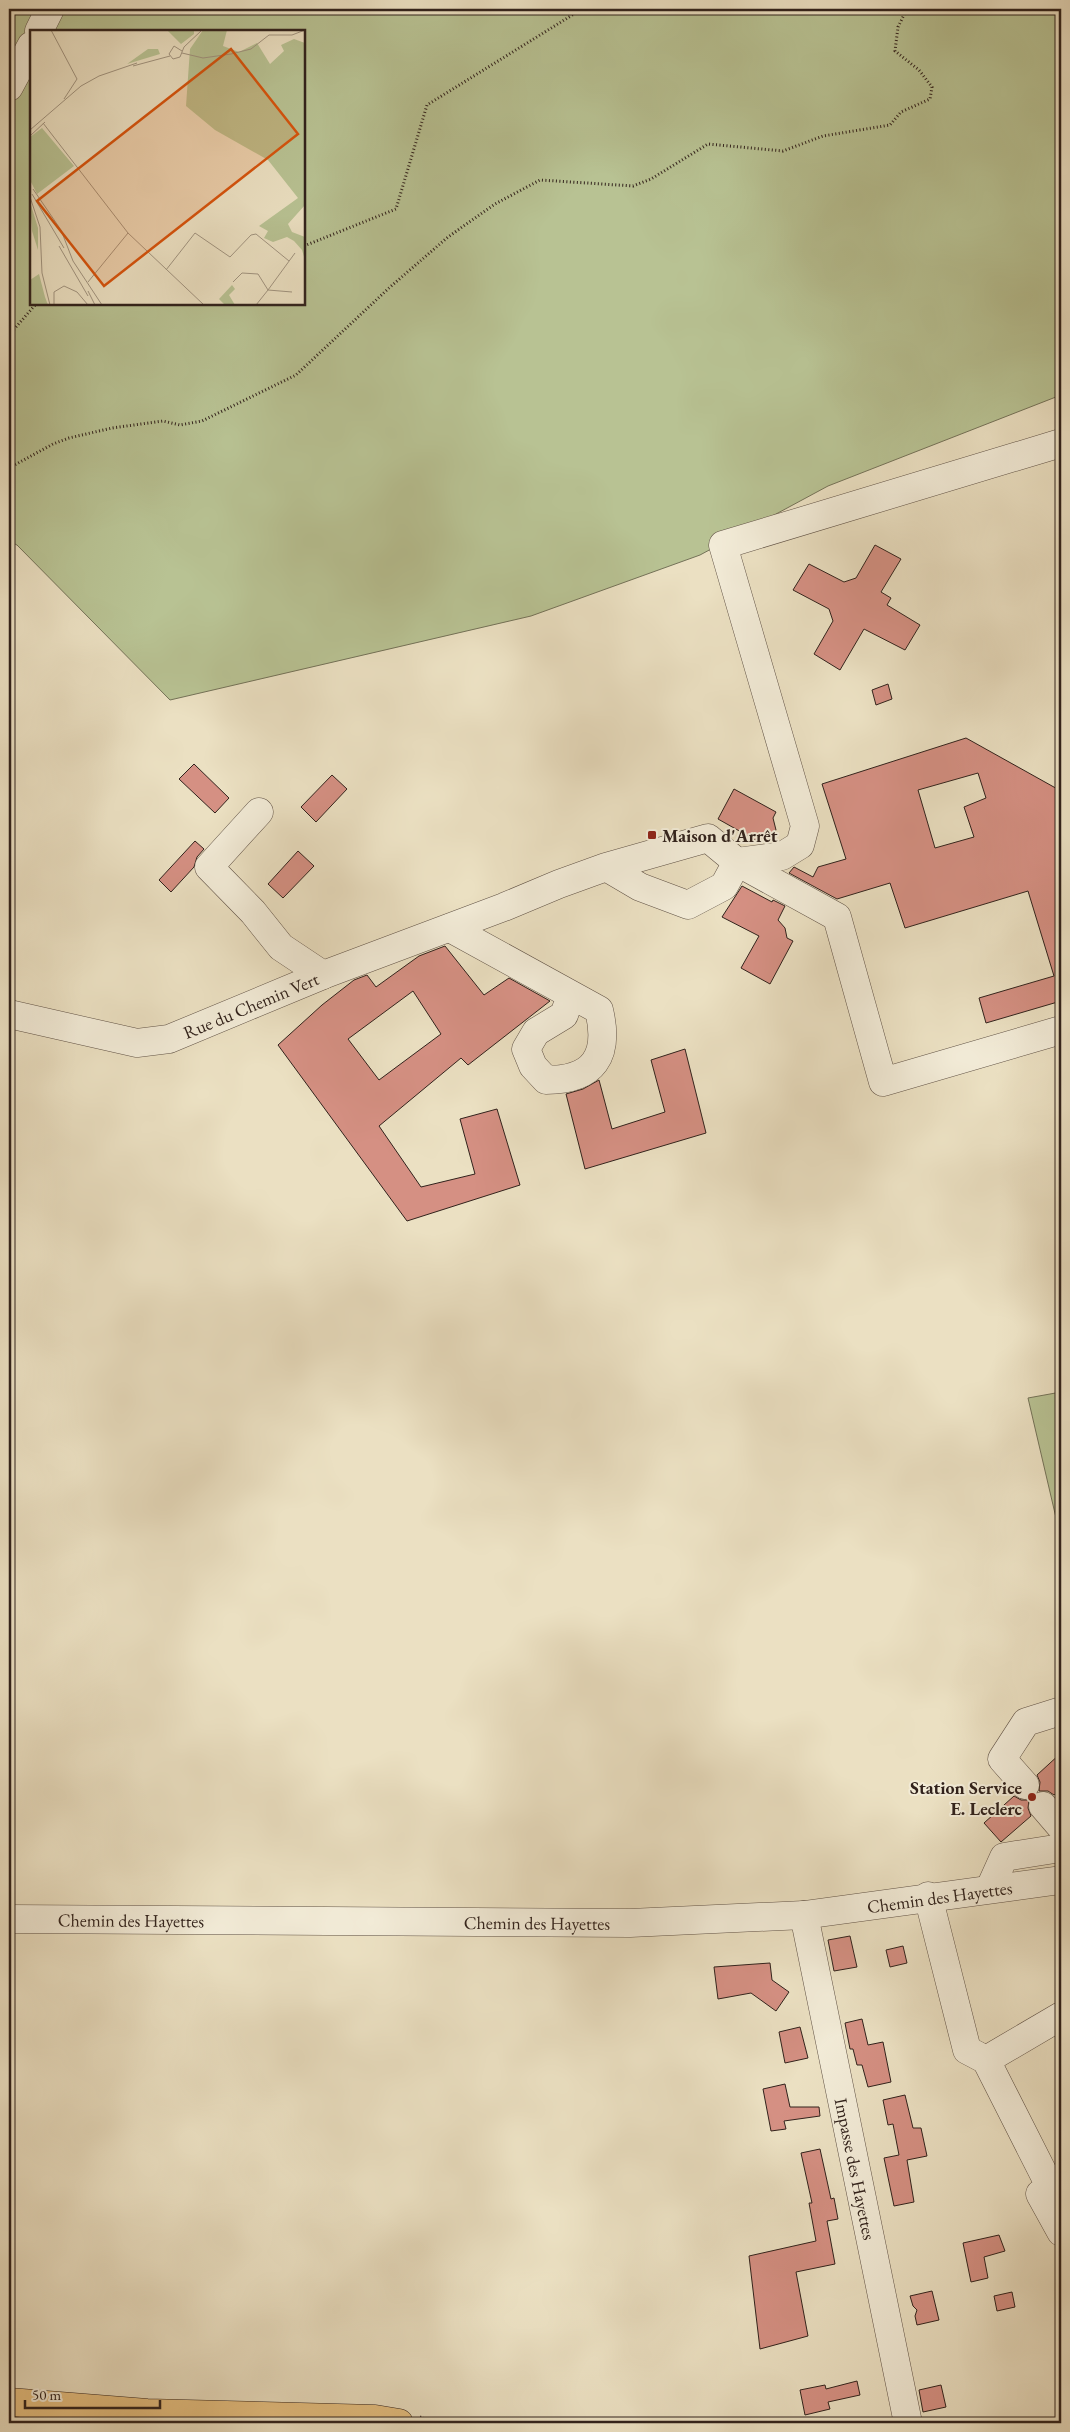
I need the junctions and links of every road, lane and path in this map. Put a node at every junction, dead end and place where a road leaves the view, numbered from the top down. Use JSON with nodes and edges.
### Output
{"nodes":[{"id":1,"x":50,"y":9,"type":"edge"},
{"id":2,"x":582,"y":9,"type":"edge"},
{"id":3,"x":907,"y":9,"type":"edge"},
{"id":4,"x":40,"y":30,"type":"edge"},
{"id":5,"x":30,"y":48,"type":"edge"},
{"id":6,"x":9,"y":87,"type":"edge"},
{"id":7,"x":305,"y":246,"type":"edge"},
{"id":8,"x":35,"y":305,"type":"edge"},
{"id":9,"x":9,"y":335,"type":"edge"},
{"id":10,"x":1061,"y":443,"type":"edge"},
{"id":11,"x":9,"y":468,"type":"edge"},
{"id":12,"x":260,"y":812,"type":"dead end"},
{"id":13,"x":737,"y":862,"type":"junction"},
{"id":14,"x":606,"y":867,"type":"junction"},
{"id":15,"x":450,"y":928,"type":"junction"},
{"id":16,"x":281,"y":947,"type":"junction"},
{"id":17,"x":323,"y":976,"type":"junction"},
{"id":18,"x":571,"y":995,"type":"dead end"},
{"id":19,"x":275,"y":996,"type":"junction"},
{"id":20,"x":9,"y":1014,"type":"edge"},
{"id":21,"x":1061,"y":1030,"type":"edge"},
{"id":22,"x":1061,"y":1711,"type":"edge"},
{"id":23,"x":1025,"y":1786,"type":"dead end"},
{"id":24,"x":1043,"y":1806,"type":"dead end"},
{"id":25,"x":1061,"y":1827,"type":"edge"},
{"id":26,"x":1061,"y":1848,"type":"edge"},
{"id":27,"x":1061,"y":1880,"type":"edge"},
{"id":28,"x":990,"y":1888,"type":"junction"},
{"id":29,"x":928,"y":1896,"type":"junction"},
{"id":30,"x":804,"y":1915,"type":"junction"},
{"id":31,"x":9,"y":1919,"type":"edge"},
{"id":32,"x":1061,"y":2016,"type":"edge"},
{"id":33,"x":977,"y":2055,"type":"junction"},
{"id":34,"x":1061,"y":2208,"type":"edge"},
{"id":35,"x":1061,"y":2232,"type":"edge"},
{"id":36,"x":9,"y":2402,"type":"edge"},
{"id":37,"x":9,"y":2420,"type":"edge"},
{"id":38,"x":27,"y":2423,"type":"edge"},
{"id":39,"x":399,"y":2423,"type":"edge"},
{"id":40,"x":908,"y":2423,"type":"edge"}],
"edges":[{"from":1,"to":4,"type":"street"},
{"from":2,"to":7,"type":"path"},
{"from":3,"to":11,"type":"path"},
{"from":5,"to":6,"type":"street"},
{"from":8,"to":9,"type":"path"},
{"from":10,"to":13,"type":"street"},
{"from":12,"to":16,"type":"street","name":"Rue du Chemin Vert"},
{"from":13,"to":14,"type":"street"},
{"from":13,"to":14,"type":"street"},
{"from":13,"to":21,"type":"street"},
{"from":14,"to":15,"type":"street"},
{"from":15,"to":17,"type":"street"},
{"from":15,"to":18,"type":"street"},
{"from":16,"to":17,"type":"street","name":"Rue du Chemin Vert"},
{"from":16,"to":19,"type":"street"},
{"from":17,"to":19,"type":"street","name":"Rue du Chemin Vert"},
{"from":19,"to":20,"type":"street","name":"Rue du Chemin Vert"},
{"from":22,"to":23,"type":"street"},
{"from":24,"to":25,"type":"street"},
{"from":26,"to":28,"type":"street"},
{"from":27,"to":28,"type":"street","name":"Chemin des Hayettes"},
{"from":28,"to":29,"type":"street","name":"Chemin des Hayettes"},
{"from":29,"to":30,"type":"street","name":"Chemin des Hayettes"},
{"from":29,"to":33,"type":"street"},
{"from":30,"to":31,"type":"street","name":"Chemin des Hayettes"},
{"from":30,"to":40,"type":"street","name":"Impasse des Hayettes"},
{"from":32,"to":33,"type":"street"},
{"from":33,"to":34,"type":"street"},
{"from":33,"to":35,"type":"street"},
{"from":36,"to":39,"type":"main road"},
{"from":37,"to":38,"type":"main road"}]}
